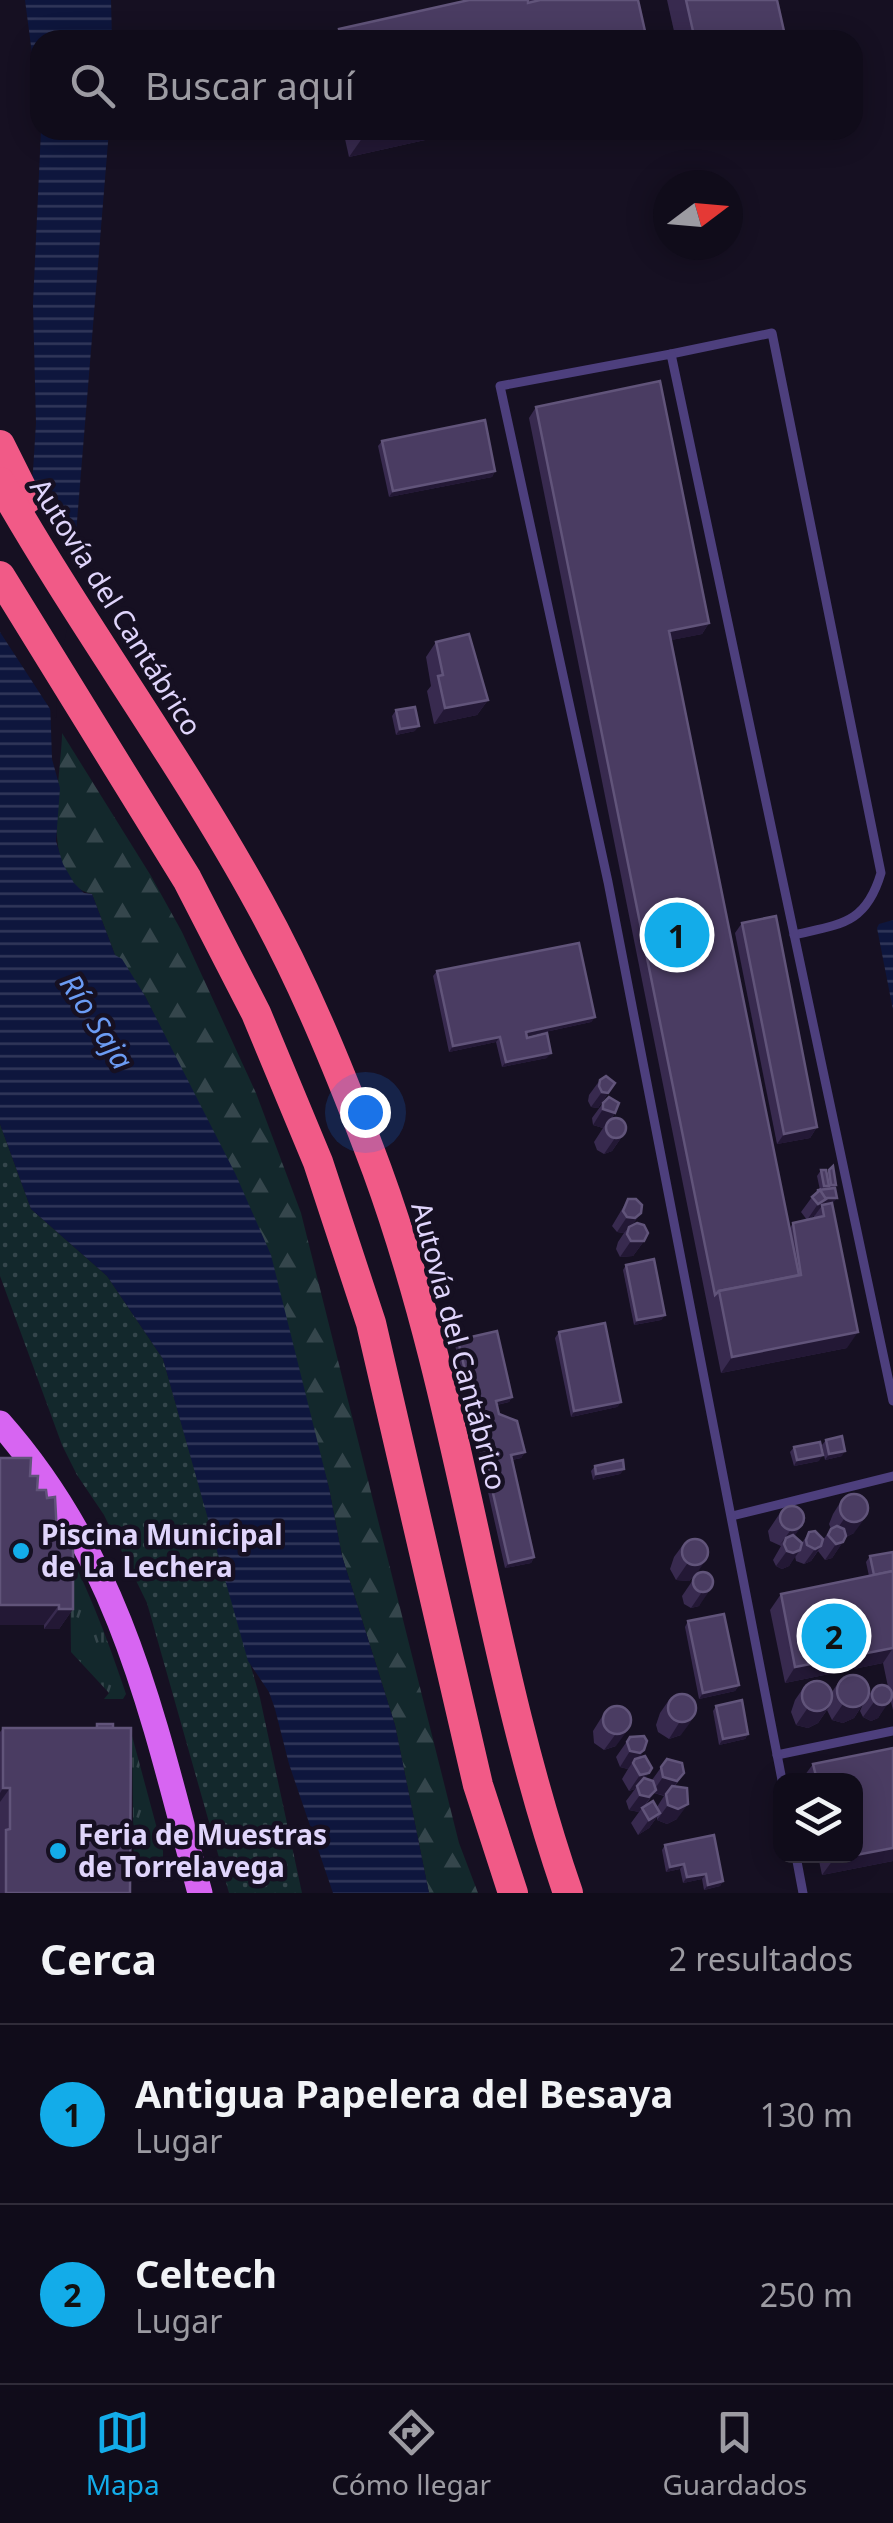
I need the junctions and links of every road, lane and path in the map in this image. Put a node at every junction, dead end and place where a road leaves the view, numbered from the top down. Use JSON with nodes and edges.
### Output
{"nodes":[{"id":1,"x":671,"y":354,"type":"junction"},
{"id":2,"x":0,"y":444,"type":"edge"},
{"id":3,"x":0,"y":482,"type":"edge"},
{"id":4,"x":0,"y":576,"type":"edge"},
{"id":5,"x":0,"y":608,"type":"edge"},
{"id":6,"x":123,"y":677,"type":"junction"},
{"id":7,"x":88,"y":721,"type":"junction"},
{"id":8,"x":794,"y":935,"type":"junction"},
{"id":9,"x":893,"y":1402,"type":"edge"},
{"id":10,"x":0,"y":1423,"type":"edge"},
{"id":11,"x":893,"y":1476,"type":"edge"},
{"id":12,"x":732,"y":1516,"type":"junction"},
{"id":13,"x":448,"y":1663,"type":"junction"},
{"id":14,"x":893,"y":1731,"type":"edge"},
{"id":15,"x":777,"y":1755,"type":"junction"},
{"id":16,"x":781,"y":1773,"type":"edge"},
{"id":17,"x":797,"y":1863,"type":"edge"},
{"id":18,"x":200,"y":1893,"type":"edge"},
{"id":19,"x":500,"y":1893,"type":"edge"},
{"id":20,"x":514,"y":1893,"type":"edge"},
{"id":21,"x":568,"y":1893,"type":"edge"},
{"id":22,"x":803,"y":1893,"type":"edge"}],
"edges":[{"from":1,"to":8,"type":"lane"},
{"from":1,"to":8,"type":"lane"},
{"from":1,"to":12,"type":"lane"},
{"from":2,"to":6,"type":"highway"},
{"from":3,"to":6,"type":"highway","name":"Autovía del Cantábrico"},
{"from":4,"to":7,"type":"highway"},
{"from":5,"to":7,"type":"highway"},
{"from":6,"to":21,"type":"highway","name":"Autovía del Cantábrico"},
{"from":7,"to":13,"type":"highway"},
{"from":8,"to":9,"type":"lane"},
{"from":10,"to":18,"type":"main road"},
{"from":11,"to":12,"type":"lane"},
{"from":12,"to":15,"type":"lane"},
{"from":13,"to":19,"type":"highway"},
{"from":13,"to":20,"type":"highway"},
{"from":14,"to":15,"type":"lane"},
{"from":15,"to":16,"type":"lane"},
{"from":17,"to":22,"type":"lane"}]}
